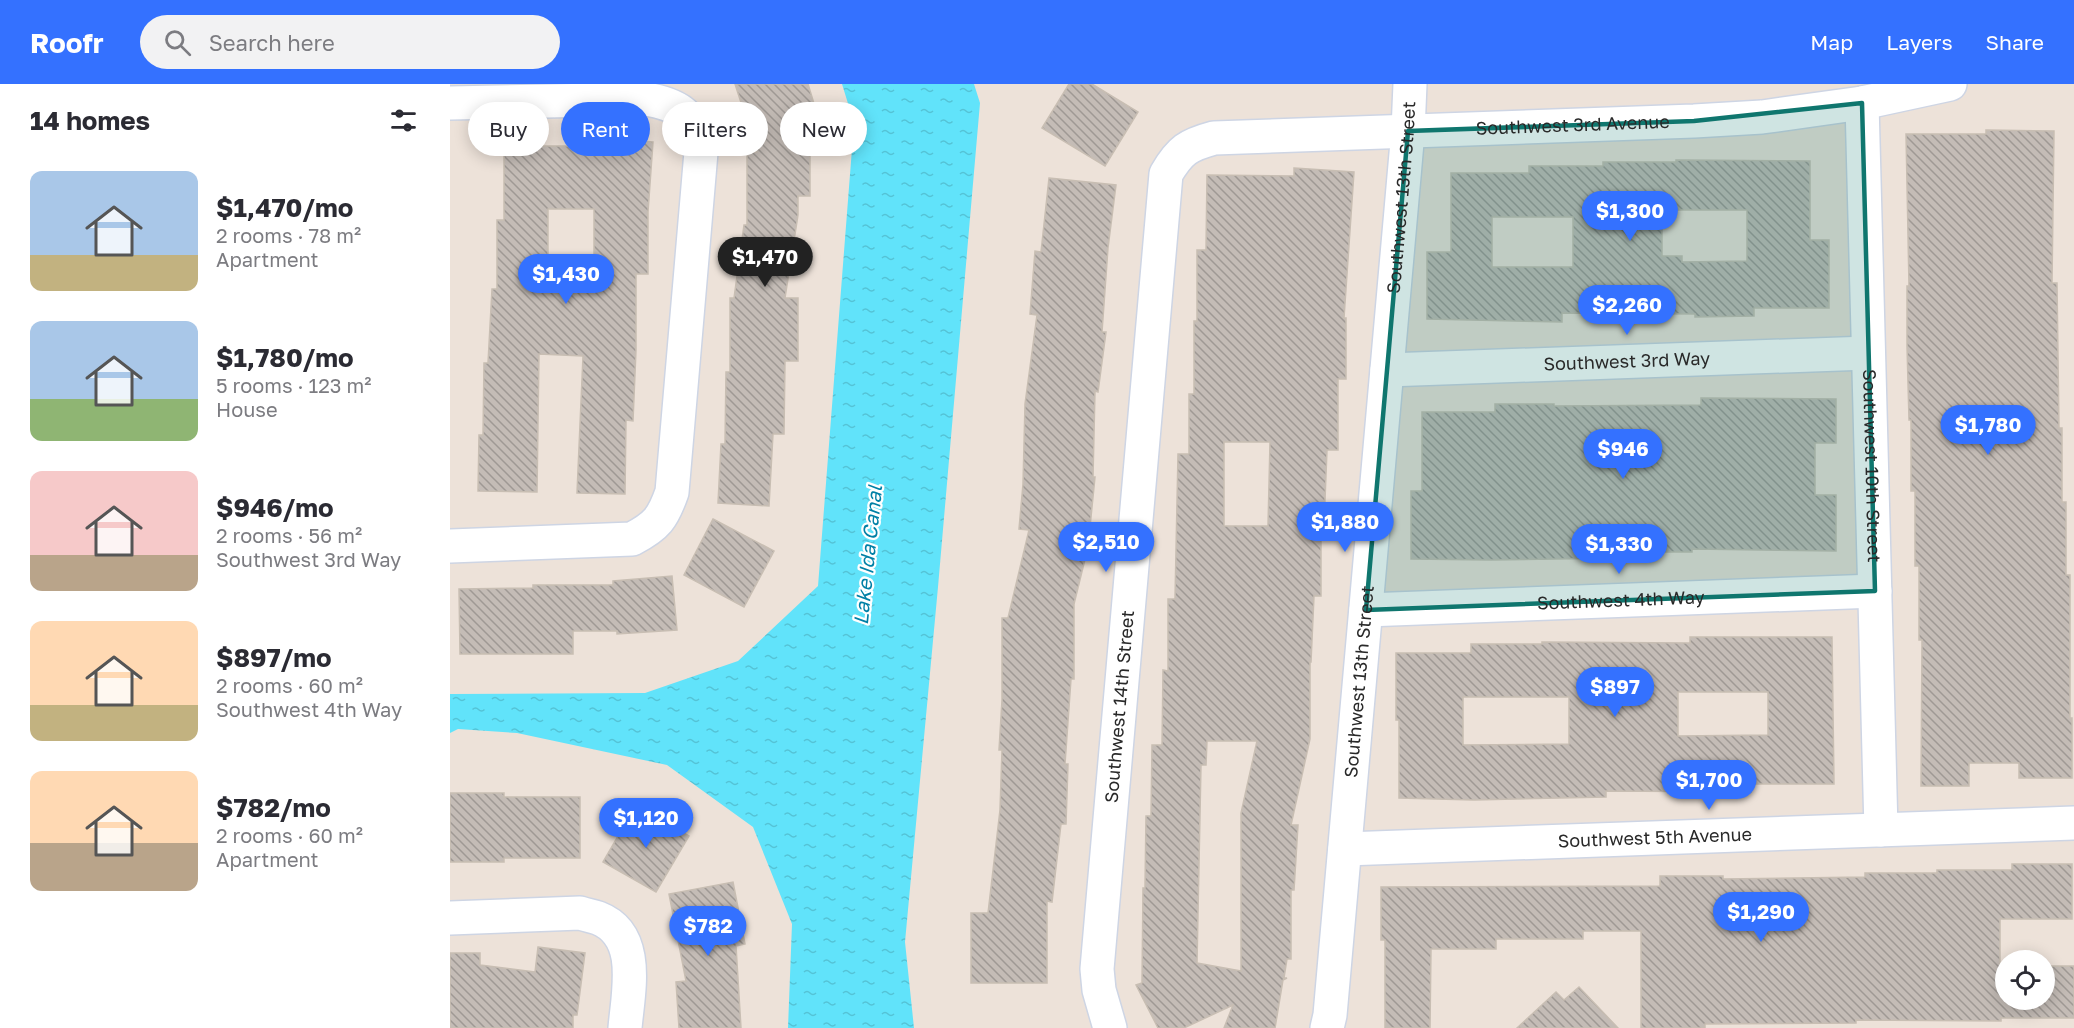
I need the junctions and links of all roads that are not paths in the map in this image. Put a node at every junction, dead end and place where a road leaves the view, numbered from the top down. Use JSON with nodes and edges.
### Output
{"nodes":[{"id":1,"x":1410,"y":84,"type":"edge"},
{"id":2,"x":1950,"y":84,"type":"edge"},
{"id":3,"x":1862,"y":103,"type":"junction"},
{"id":4,"x":450,"y":104,"type":"edge"},
{"id":5,"x":1408,"y":131,"type":"junction"},
{"id":6,"x":1194,"y":143,"type":"joint"},
{"id":7,"x":1868,"y":353,"type":"junction"},
{"id":8,"x":1387,"y":370,"type":"junction"},
{"id":9,"x":450,"y":546,"type":"edge"},
{"id":10,"x":1875,"y":591,"type":"junction"},
{"id":11,"x":1366,"y":610,"type":"junction"},
{"id":12,"x":2074,"y":823,"type":"edge"},
{"id":13,"x":1881,"y":830,"type":"junction"},
{"id":14,"x":1345,"y":849,"type":"junction"},
{"id":15,"x":450,"y":918,"type":"edge"},
{"id":16,"x":625,"y":1028,"type":"edge"},
{"id":17,"x":1110,"y":1028,"type":"edge"},
{"id":18,"x":1327,"y":1028,"type":"edge"}],
"edges":[{"from":1,"to":5,"type":"street","name":"Southwest 13th Street"},
{"from":2,"to":3,"type":"street","name":"Southwest 3rd Avenue"},
{"from":3,"to":5,"type":"street","name":"Southwest 3rd Avenue"},
{"from":3,"to":7,"type":"street","name":"Southwest 10th Street"},
{"from":4,"to":9,"type":"street"},
{"from":5,"to":6,"type":"street","name":"Southwest 3rd Avenue"},
{"from":5,"to":8,"type":"street","name":"Southwest 13th Street"},
{"from":6,"to":17,"type":"street","name":"Southwest 14th Street"},
{"from":7,"to":8,"type":"street","name":"Southwest 3rd Way"},
{"from":7,"to":10,"type":"street","name":"Southwest 10th Street"},
{"from":8,"to":11,"type":"street","name":"Southwest 13th Street"},
{"from":10,"to":11,"type":"street","name":"Southwest 4th Way"},
{"from":10,"to":13,"type":"street","name":"Southwest 10th Street"},
{"from":11,"to":14,"type":"street","name":"Southwest 13th Street"},
{"from":12,"to":13,"type":"street","name":"Southwest 5th Avenue"},
{"from":13,"to":14,"type":"street","name":"Southwest 5th Avenue"},
{"from":14,"to":18,"type":"street","name":"Southwest 13th Street"},
{"from":15,"to":16,"type":"street"}]}
